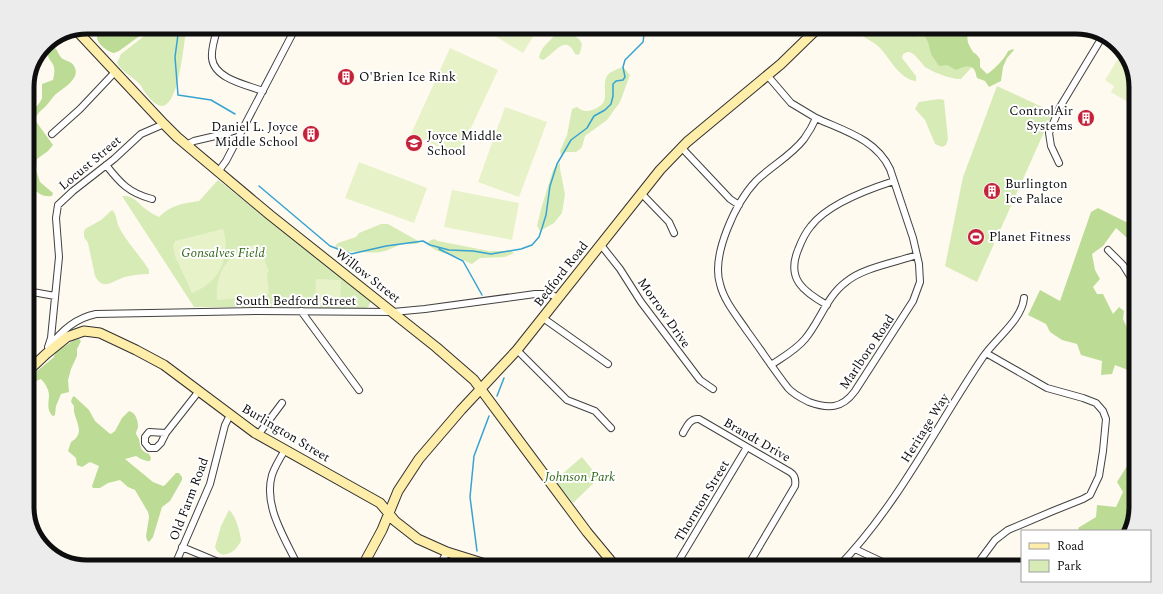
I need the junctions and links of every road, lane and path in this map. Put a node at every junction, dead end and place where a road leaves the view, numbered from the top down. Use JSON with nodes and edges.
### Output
{"nodes":[{"id":1,"x":80,"y":34,"type":"edge"},
{"id":2,"x":217,"y":34,"type":"edge"},
{"id":3,"x":292,"y":34,"type":"edge"},
{"id":4,"x":812,"y":34,"type":"edge"},
{"id":5,"x":1101,"y":39,"type":"edge"},
{"id":6,"x":115,"y":72,"type":"junction"},
{"id":7,"x":767,"y":75,"type":"junction"},
{"id":8,"x":263,"y":91,"type":"junction"},
{"id":9,"x":816,"y":118,"type":"junction"},
{"id":10,"x":164,"y":124,"type":"junction"},
{"id":11,"x":243,"y":128,"type":"junction"},
{"id":12,"x":52,"y":134,"type":"dead end"},
{"id":13,"x":186,"y":145,"type":"junction"},
{"id":14,"x":681,"y":147,"type":"junction"},
{"id":15,"x":1059,"y":163,"type":"dead end"},
{"id":16,"x":106,"y":165,"type":"junction"},
{"id":17,"x":218,"y":172,"type":"junction"},
{"id":18,"x":894,"y":181,"type":"junction"},
{"id":19,"x":641,"y":193,"type":"junction"},
{"id":20,"x":152,"y":199,"type":"dead end"},
{"id":21,"x":739,"y":205,"type":"junction"},
{"id":22,"x":674,"y":233,"type":"dead end"},
{"id":23,"x":601,"y":245,"type":"junction"},
{"id":24,"x":1108,"y":250,"type":"dead end"},
{"id":25,"x":917,"y":255,"type":"junction"},
{"id":26,"x":1129,"y":275,"type":"edge"},
{"id":27,"x":34,"y":292,"type":"edge"},
{"id":28,"x":55,"y":296,"type":"junction"},
{"id":29,"x":559,"y":298,"type":"junction"},
{"id":30,"x":1024,"y":298,"type":"dead end"},
{"id":31,"x":827,"y":305,"type":"junction"},
{"id":32,"x":301,"y":311,"type":"junction"},
{"id":33,"x":393,"y":312,"type":"junction"},
{"id":34,"x":543,"y":318,"type":"junction"},
{"id":35,"x":517,"y":350,"type":"junction"},
{"id":36,"x":986,"y":353,"type":"junction"},
{"id":37,"x":46,"y":354,"type":"junction"},
{"id":38,"x":608,"y":364,"type":"dead end"},
{"id":39,"x":34,"y":365,"type":"edge"},
{"id":40,"x":771,"y":365,"type":"junction"},
{"id":41,"x":481,"y":388,"type":"junction"},
{"id":42,"x":713,"y":389,"type":"dead end"},
{"id":43,"x":359,"y":390,"type":"dead end"},
{"id":44,"x":199,"y":391,"type":"junction"},
{"id":45,"x":282,"y":403,"type":"dead end"},
{"id":46,"x":230,"y":415,"type":"junction"},
{"id":47,"x":611,"y":428,"type":"dead end"},
{"id":48,"x":683,"y":432,"type":"dead end"},
{"id":49,"x":166,"y":433,"type":"dead end"},
{"id":50,"x":258,"y":435,"type":"junction"},
{"id":51,"x":747,"y":447,"type":"junction"},
{"id":52,"x":284,"y":450,"type":"junction"},
{"id":53,"x":389,"y":514,"type":"junction"},
{"id":54,"x":182,"y":547,"type":"junction"},
{"id":55,"x":855,"y":549,"type":"junction"},
{"id":56,"x":447,"y":552,"type":"junction"},
{"id":57,"x":177,"y":560,"type":"edge"},
{"id":58,"x":213,"y":560,"type":"edge"},
{"id":59,"x":295,"y":560,"type":"edge"},
{"id":60,"x":366,"y":560,"type":"edge"},
{"id":61,"x":443,"y":560,"type":"edge"},
{"id":62,"x":473,"y":560,"type":"edge"},
{"id":63,"x":610,"y":560,"type":"edge"},
{"id":64,"x":679,"y":560,"type":"edge"},
{"id":65,"x":751,"y":560,"type":"edge"},
{"id":66,"x":845,"y":560,"type":"edge"},
{"id":67,"x":878,"y":560,"type":"edge"},
{"id":68,"x":980,"y":560,"type":"edge"}],
"edges":[{"from":1,"to":6,"type":"street","name":"Willow Street"},
{"from":2,"to":8,"type":"street"},
{"from":3,"to":8,"type":"street"},
{"from":4,"to":7,"type":"street","name":"Bedford Road"},
{"from":5,"to":15,"type":"street"},
{"from":6,"to":10,"type":"street","name":"Willow Street"},
{"from":6,"to":12,"type":"street"},
{"from":7,"to":9,"type":"street","name":"Marlboro Road"},
{"from":7,"to":14,"type":"street","name":"Bedford Road"},
{"from":8,"to":11,"type":"street"},
{"from":9,"to":18,"type":"street","name":"Marlboro Road"},
{"from":9,"to":21,"type":"street","name":"Marlboro Road"},
{"from":10,"to":13,"type":"street","name":"Willow Street"},
{"from":10,"to":16,"type":"street","name":"Locust Street"},
{"from":11,"to":13,"type":"street"},
{"from":11,"to":17,"type":"street"},
{"from":13,"to":17,"type":"street","name":"Willow Street"},
{"from":14,"to":19,"type":"street","name":"Bedford Road"},
{"from":14,"to":21,"type":"street"},
{"from":16,"to":20,"type":"street"},
{"from":16,"to":28,"type":"street","name":"Locust Street"},
{"from":17,"to":33,"type":"street","name":"Willow Street"},
{"from":18,"to":25,"type":"street","name":"Marlboro Road"},
{"from":18,"to":31,"type":"street"},
{"from":19,"to":22,"type":"street"},
{"from":19,"to":23,"type":"street","name":"Bedford Road"},
{"from":21,"to":40,"type":"street","name":"Marlboro Road"},
{"from":23,"to":29,"type":"street","name":"Bedford Road"},
{"from":23,"to":42,"type":"street","name":"Morrow Drive"},
{"from":24,"to":26,"type":"street"},
{"from":25,"to":31,"type":"street"},
{"from":25,"to":40,"type":"street","name":"Marlboro Road"},
{"from":27,"to":28,"type":"street"},
{"from":28,"to":37,"type":"street","name":"Locust Street"},
{"from":29,"to":33,"type":"street","name":"South Bedford Street"},
{"from":29,"to":34,"type":"street","name":"Bedford Road"},
{"from":30,"to":36,"type":"street","name":"Heritage Way"},
{"from":31,"to":40,"type":"street"},
{"from":32,"to":33,"type":"street","name":"South Bedford Street"},
{"from":32,"to":37,"type":"street","name":"South Bedford Street"},
{"from":32,"to":43,"type":"street"},
{"from":33,"to":41,"type":"street","name":"Willow Street"},
{"from":34,"to":35,"type":"street","name":"Bedford Road"},
{"from":34,"to":38,"type":"street"},
{"from":35,"to":41,"type":"street","name":"Bedford Road"},
{"from":35,"to":47,"type":"street"},
{"from":36,"to":55,"type":"street","name":"Heritage Way"},
{"from":36,"to":68,"type":"street"},
{"from":37,"to":39,"type":"street","name":"Burlington Street"},
{"from":37,"to":44,"type":"street","name":"Burlington Street"},
{"from":41,"to":53,"type":"street","name":"Bedford Road"},
{"from":41,"to":63,"type":"street","name":"Willow Street"},
{"from":44,"to":46,"type":"street","name":"Burlington Street"},
{"from":44,"to":49,"type":"street"},
{"from":45,"to":50,"type":"street"},
{"from":46,"to":50,"type":"street","name":"Burlington Street"},
{"from":46,"to":54,"type":"street","name":"Old Farm Road"},
{"from":48,"to":51,"type":"street","name":"Brandt Drive"},
{"from":50,"to":52,"type":"street","name":"Burlington Street"},
{"from":51,"to":64,"type":"street","name":"Thornton Street"},
{"from":51,"to":65,"type":"street","name":"Brandt Drive"},
{"from":52,"to":53,"type":"street","name":"Burlington Street"},
{"from":52,"to":59,"type":"street"},
{"from":53,"to":56,"type":"street","name":"Burlington Street"},
{"from":53,"to":60,"type":"street","name":"Bedford Road"},
{"from":54,"to":57,"type":"street","name":"Old Farm Road"},
{"from":54,"to":58,"type":"street"},
{"from":55,"to":66,"type":"street","name":"Heritage Way"},
{"from":55,"to":67,"type":"street"},
{"from":56,"to":61,"type":"street"},
{"from":56,"to":62,"type":"street","name":"Burlington Street"}]}
